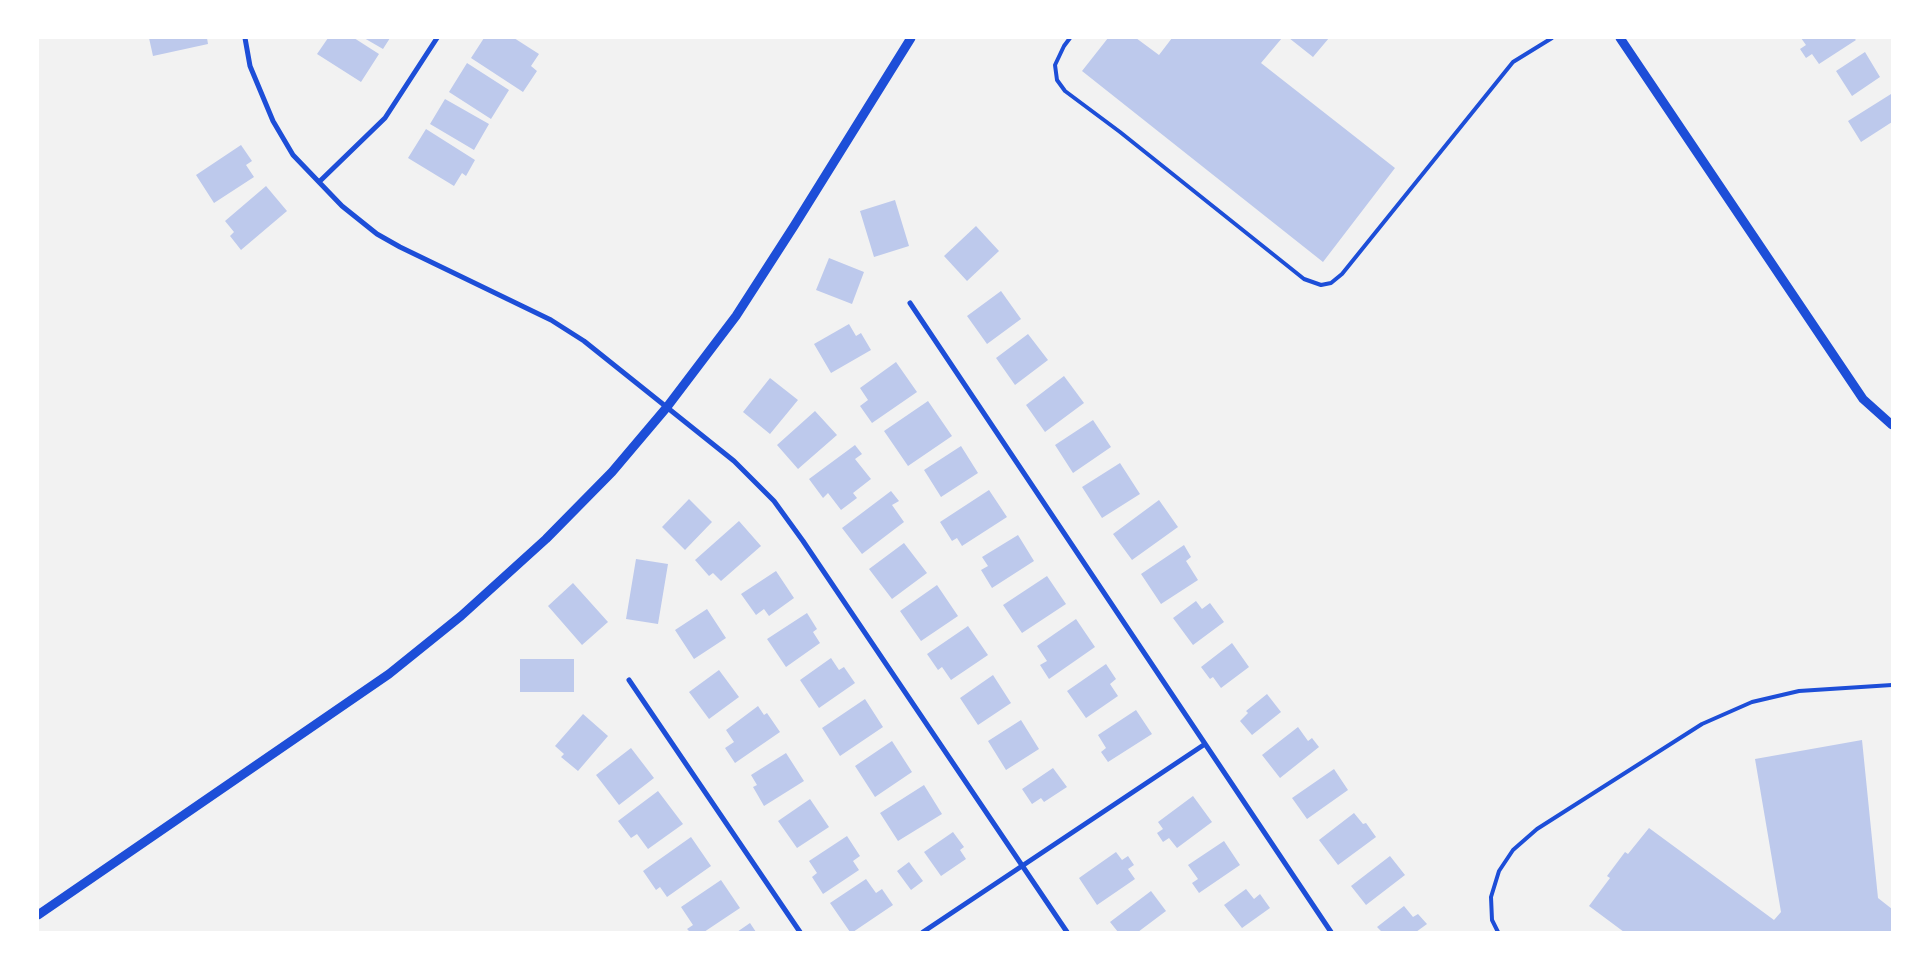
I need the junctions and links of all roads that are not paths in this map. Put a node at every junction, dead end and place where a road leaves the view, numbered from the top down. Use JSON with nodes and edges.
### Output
{"nodes":[{"id":1,"x":245,"y":38,"type":"edge"},
{"id":2,"x":437,"y":38,"type":"edge"},
{"id":3,"x":911,"y":38,"type":"edge"},
{"id":4,"x":1070,"y":38,"type":"edge"},
{"id":5,"x":1552,"y":38,"type":"edge"},
{"id":6,"x":1620,"y":38,"type":"edge"},
{"id":7,"x":318,"y":182,"type":"junction"},
{"id":8,"x":910,"y":303,"type":"dead end"},
{"id":9,"x":667,"y":407,"type":"junction"},
{"id":10,"x":1892,"y":425,"type":"edge"},
{"id":11,"x":629,"y":680,"type":"dead end"},
{"id":12,"x":1892,"y":685,"type":"edge"},
{"id":13,"x":1205,"y":744,"type":"junction"},
{"id":14,"x":1023,"y":866,"type":"junction"},
{"id":15,"x":38,"y":915,"type":"edge"},
{"id":16,"x":800,"y":932,"type":"edge"},
{"id":17,"x":923,"y":932,"type":"edge"},
{"id":18,"x":1067,"y":932,"type":"edge"},
{"id":19,"x":1331,"y":932,"type":"edge"},
{"id":20,"x":1498,"y":932,"type":"edge"}],
"edges":[{"from":1,"to":7,"type":"street"},
{"from":2,"to":7,"type":"street"},
{"from":3,"to":9,"type":"street"},
{"from":4,"to":5,"type":"lane"},
{"from":6,"to":10,"type":"street"},
{"from":7,"to":9,"type":"street"},
{"from":8,"to":13,"type":"street"},
{"from":9,"to":14,"type":"street"},
{"from":9,"to":15,"type":"street"},
{"from":11,"to":16,"type":"street"},
{"from":12,"to":20,"type":"lane"},
{"from":13,"to":14,"type":"street"},
{"from":13,"to":19,"type":"street"},
{"from":14,"to":17,"type":"street"},
{"from":14,"to":18,"type":"street"}]}
